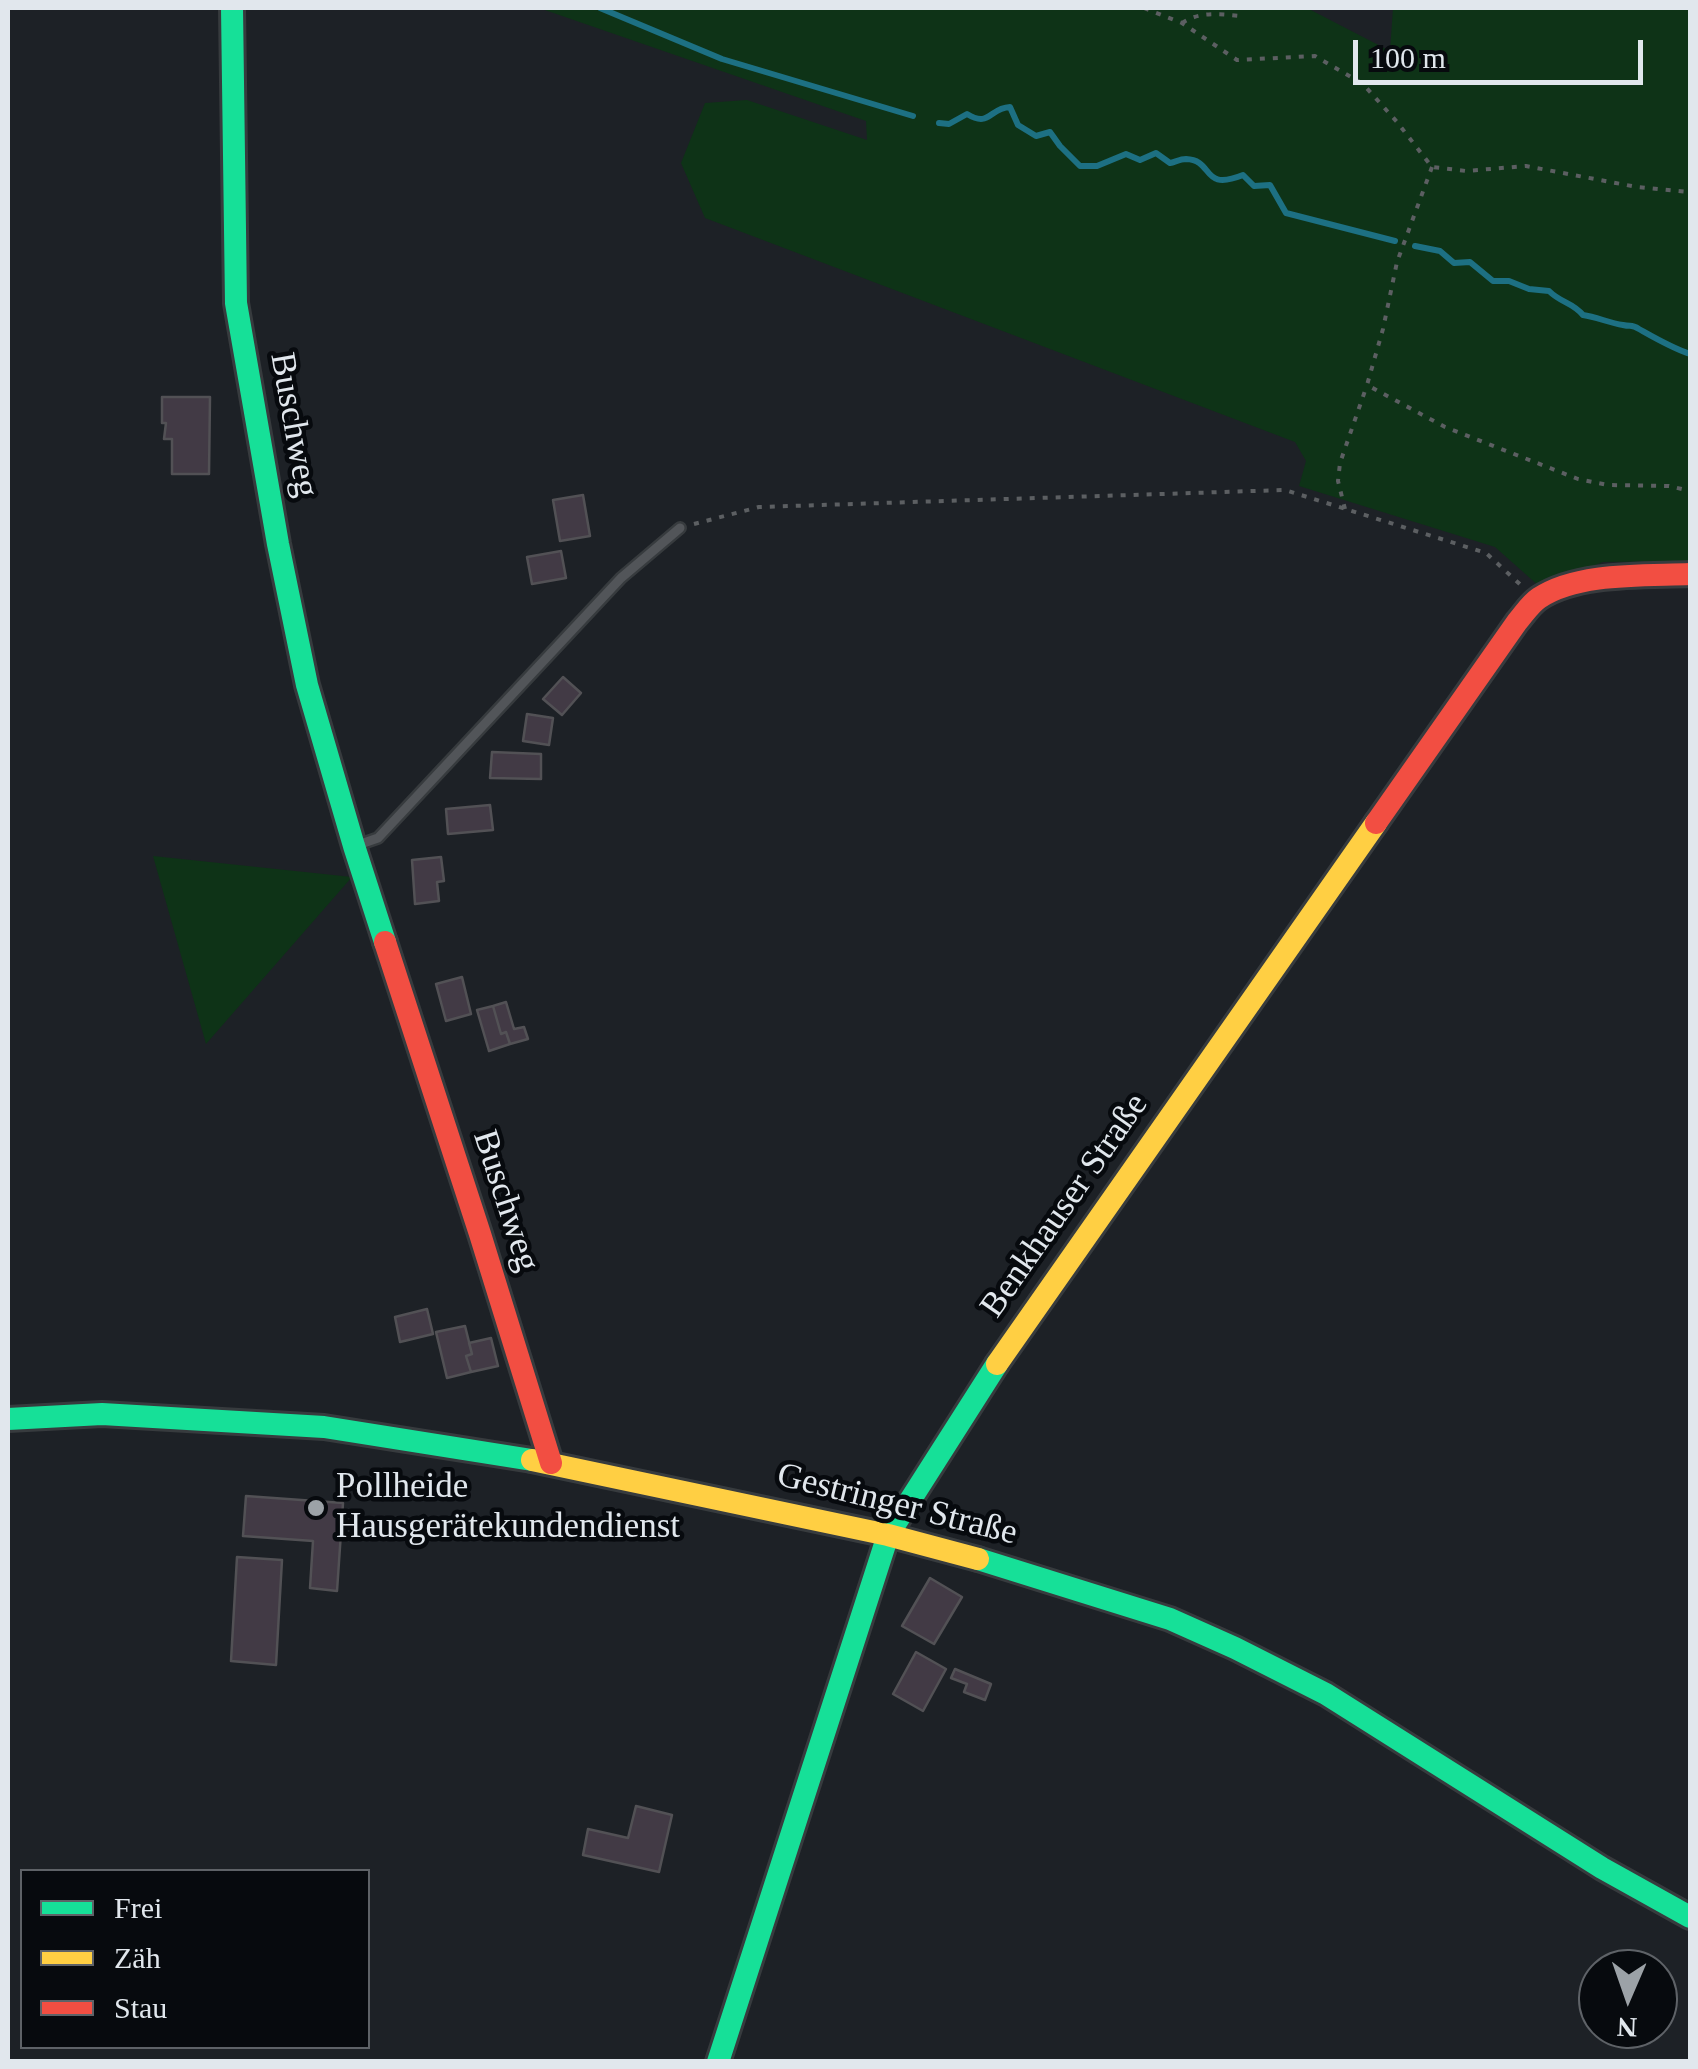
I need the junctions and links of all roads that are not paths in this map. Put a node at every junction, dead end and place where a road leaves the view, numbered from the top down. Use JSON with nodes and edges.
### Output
{"nodes":[{"id":1,"x":232,"y":8,"type":"edge"},
{"id":2,"x":680,"y":528,"type":"road end"},
{"id":3,"x":1690,"y":574,"type":"edge"},
{"id":4,"x":354,"y":846,"type":"junction"},
{"id":5,"x":8,"y":1420,"type":"edge"},
{"id":6,"x":550,"y":1463,"type":"junction"},
{"id":7,"x":888,"y":1535,"type":"junction"},
{"id":8,"x":1690,"y":1917,"type":"edge"},
{"id":9,"x":718,"y":2062,"type":"edge"}],
"edges":[{"from":1,"to":4,"type":"street","name":"Buschweg"},
{"from":2,"to":4,"type":"lane"},
{"from":3,"to":7,"type":"street","name":"Benkhauser Straße"},
{"from":4,"to":6,"type":"street","name":"Buschweg"},
{"from":5,"to":6,"type":"street","name":"Gestringer Straße"},
{"from":6,"to":7,"type":"street","name":"Gestringer Straße"},
{"from":7,"to":8,"type":"street","name":"Gestringer Straße"},
{"from":7,"to":9,"type":"street","name":"Benkhauser Straße"}]}
